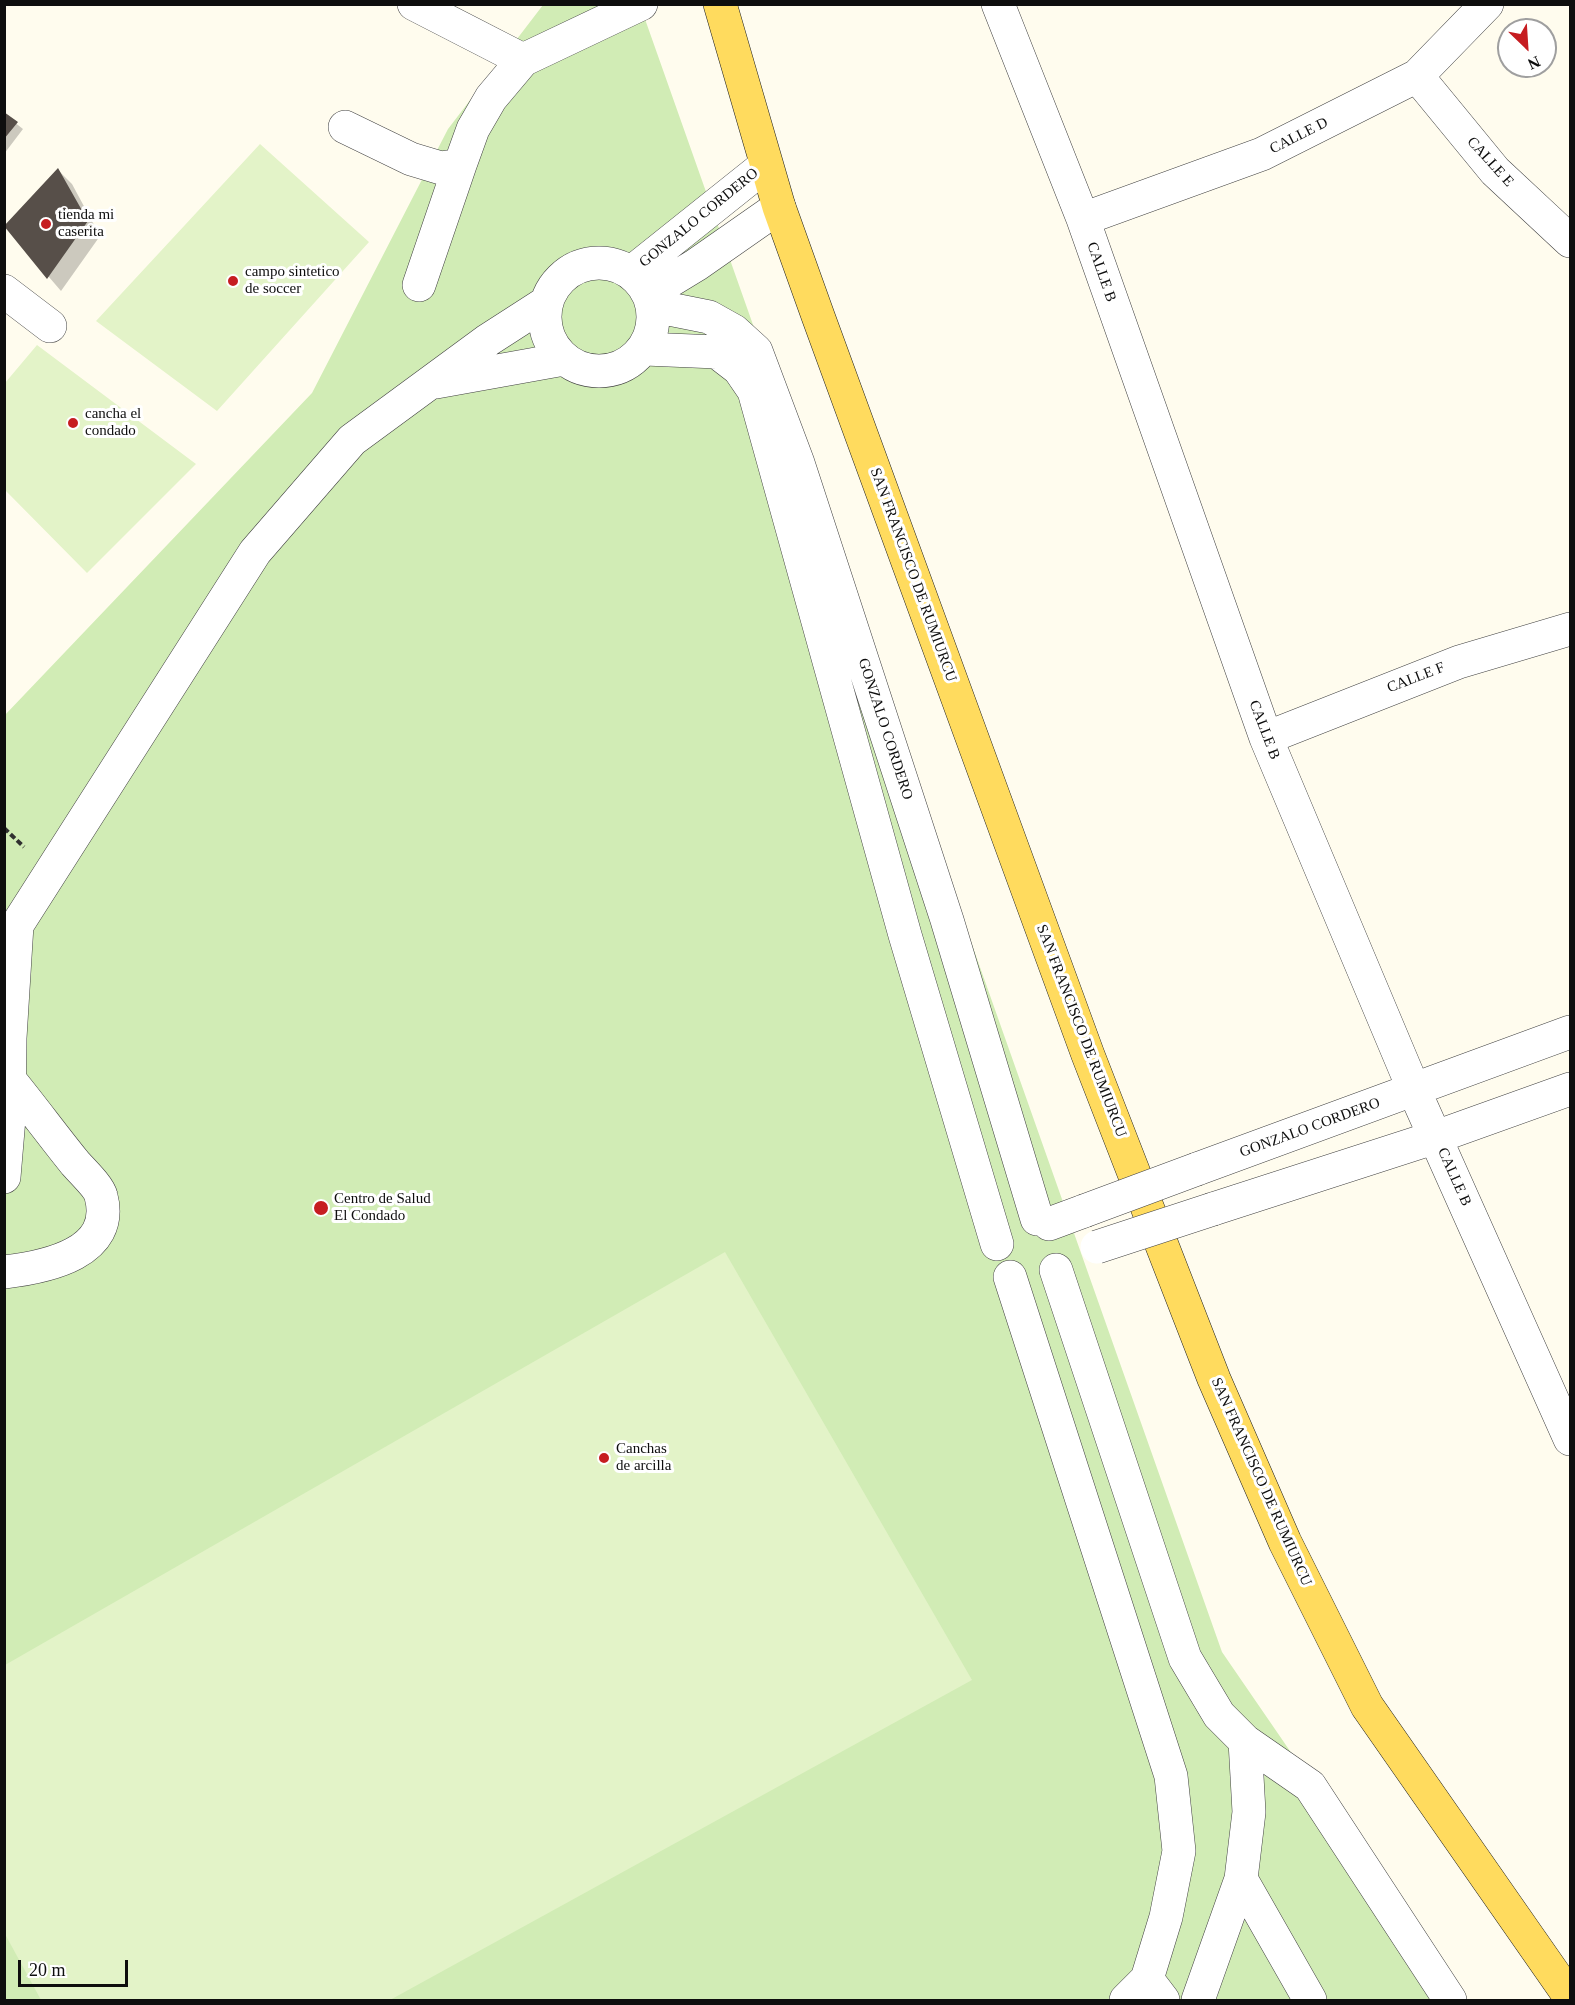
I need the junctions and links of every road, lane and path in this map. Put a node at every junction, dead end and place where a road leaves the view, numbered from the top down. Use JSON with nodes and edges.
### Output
{"nodes":[{"id":1,"x":414,"y":4,"type":"edge"},
{"id":2,"x":641,"y":4,"type":"edge"},
{"id":3,"x":720,"y":4,"type":"edge"},
{"id":4,"x":998,"y":4,"type":"edge"},
{"id":5,"x":1487,"y":4,"type":"edge"},
{"id":6,"x":523,"y":60,"type":"junction"},
{"id":7,"x":1417,"y":76,"type":"junction"},
{"id":8,"x":345,"y":127,"type":"dead end"},
{"id":9,"x":460,"y":165,"type":"junction"},
{"id":10,"x":766,"y":165,"type":"junction"},
{"id":11,"x":779,"y":207,"type":"junction"},
{"id":12,"x":1083,"y":219,"type":"junction"},
{"id":13,"x":1570,"y":241,"type":"edge"},
{"id":14,"x":418,"y":285,"type":"dead end"},
{"id":15,"x":4,"y":291,"type":"edge"},
{"id":16,"x":646,"y":291,"type":"junction"},
{"id":17,"x":547,"y":302,"type":"junction"},
{"id":18,"x":50,"y":326,"type":"dead end"},
{"id":19,"x":645,"y":349,"type":"junction"},
{"id":20,"x":564,"y":359,"type":"junction"},
{"id":21,"x":428,"y":384,"type":"junction"},
{"id":22,"x":1570,"y":629,"type":"edge"},
{"id":23,"x":1266,"y":738,"type":"junction"},
{"id":24,"x":947,"y":920,"type":"junction"},
{"id":25,"x":11,"y":932,"type":"edge"},
{"id":26,"x":905,"y":934,"type":"junction"},
{"id":27,"x":1570,"y":1032,"type":"edge"},
{"id":28,"x":9,"y":1079,"type":"junction"},
{"id":29,"x":1570,"y":1089,"type":"edge"},
{"id":30,"x":1414,"y":1090,"type":"junction"},
{"id":31,"x":1436,"y":1137,"type":"junction"},
{"id":32,"x":4,"y":1177,"type":"edge"},
{"id":33,"x":1043,"y":1221,"type":"junction"},
{"id":34,"x":997,"y":1244,"type":"junction"},
{"id":35,"x":1059,"y":1264,"type":"junction"},
{"id":36,"x":4,"y":1272,"type":"edge"},
{"id":37,"x":1010,"y":1277,"type":"junction"},
{"id":38,"x":1570,"y":1439,"type":"edge"},
{"id":39,"x":1185,"y":1658,"type":"junction"},
{"id":40,"x":1139,"y":1674,"type":"junction"},
{"id":41,"x":1245,"y":1741,"type":"junction"},
{"id":42,"x":1241,"y":1879,"type":"junction"},
{"id":43,"x":1145,"y":1993,"type":"edge"},
{"id":44,"x":1570,"y":1997,"type":"edge"},
{"id":45,"x":1198,"y":2001,"type":"edge"},
{"id":46,"x":1310,"y":2001,"type":"edge"},
{"id":47,"x":1450,"y":2001,"type":"edge"}],
"edges":[{"from":1,"to":6,"type":"street"},
{"from":2,"to":6,"type":"street"},
{"from":3,"to":10,"type":"main road","name":"SAN FRANCISCO DE RUMIURCU"},
{"from":4,"to":12,"type":"street","name":"CALLE B"},
{"from":5,"to":7,"type":"street","name":"CALLE D"},
{"from":6,"to":9,"type":"street"},
{"from":7,"to":12,"type":"street","name":"CALLE D"},
{"from":7,"to":13,"type":"street","name":"CALLE E"},
{"from":8,"to":9,"type":"street"},
{"from":9,"to":14,"type":"street"},
{"from":10,"to":11,"type":"main road","name":"SAN FRANCISCO DE RUMIURCU"},
{"from":10,"to":16,"type":"street","name":"GONZALO CORDERO"},
{"from":11,"to":16,"type":"street","name":"GONZALO CORDERO"},
{"from":11,"to":44,"type":"main road","name":"SAN FRANCISCO DE RUMIURCU"},
{"from":12,"to":23,"type":"street","name":"CALLE B"},
{"from":15,"to":18,"type":"street"},
{"from":16,"to":17,"type":"street"},
{"from":16,"to":19,"type":"street"},
{"from":16,"to":24,"type":"street","name":"GONZALO CORDERO"},
{"from":17,"to":20,"type":"street"},
{"from":17,"to":21,"type":"street"},
{"from":19,"to":20,"type":"street"},
{"from":19,"to":26,"type":"street"},
{"from":20,"to":21,"type":"street"},
{"from":21,"to":25,"type":"street"},
{"from":22,"to":23,"type":"street","name":"CALLE F"},
{"from":23,"to":30,"type":"street","name":"CALLE B"},
{"from":24,"to":26,"type":"street"},
{"from":24,"to":33,"type":"street","name":"GONZALO CORDERO"},
{"from":25,"to":28,"type":"street"},
{"from":26,"to":34,"type":"street"},
{"from":27,"to":30,"type":"street","name":"GONZALO CORDERO"},
{"from":28,"to":32,"type":"street"},
{"from":28,"to":36,"type":"street"},
{"from":29,"to":31,"type":"street"},
{"from":30,"to":31,"type":"street","name":"CALLE B"},
{"from":30,"to":33,"type":"street","name":"GONZALO CORDERO","bridge":true},
{"from":31,"to":35,"type":"street","bridge":true},
{"from":31,"to":38,"type":"street","name":"CALLE B"},
{"from":33,"to":34,"type":"street"},
{"from":33,"to":35,"type":"street"},
{"from":34,"to":37,"type":"street"},
{"from":35,"to":37,"type":"street"},
{"from":35,"to":39,"type":"street"},
{"from":37,"to":40,"type":"street"},
{"from":39,"to":40,"type":"street"},
{"from":39,"to":41,"type":"street"},
{"from":40,"to":43,"type":"street"},
{"from":41,"to":42,"type":"street"},
{"from":41,"to":47,"type":"street"},
{"from":42,"to":45,"type":"street"},
{"from":42,"to":46,"type":"street"}]}
